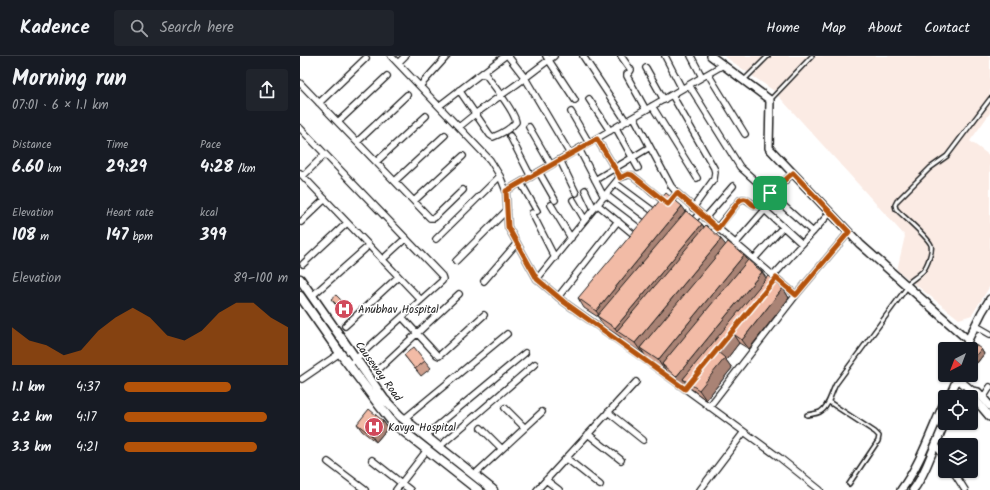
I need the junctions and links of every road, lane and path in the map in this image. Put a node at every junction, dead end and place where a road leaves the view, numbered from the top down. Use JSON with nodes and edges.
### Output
{"nodes":[{"id":1,"x":391,"y":56,"type":"edge"},
{"id":2,"x":405,"y":56,"type":"edge"},
{"id":3,"x":447,"y":56,"type":"edge"},
{"id":4,"x":507,"y":56,"type":"edge"},
{"id":5,"x":554,"y":56,"type":"edge"},
{"id":6,"x":583,"y":56,"type":"edge"},
{"id":7,"x":621,"y":56,"type":"edge"},
{"id":8,"x":665,"y":56,"type":"edge"},
{"id":9,"x":692,"y":56,"type":"edge"},
{"id":10,"x":711,"y":56,"type":"edge"},
{"id":11,"x":768,"y":56,"type":"edge"},
{"id":12,"x":812,"y":56,"type":"edge"},
{"id":13,"x":366,"y":58,"type":"dead end"},
{"id":14,"x":547,"y":58,"type":"edge"},
{"id":15,"x":398,"y":63,"type":"junction"},
{"id":16,"x":723,"y":65,"type":"junction"},
{"id":17,"x":646,"y":68,"type":"dead end"},
{"id":18,"x":481,"y":74,"type":"junction"},
{"id":19,"x":387,"y":76,"type":"dead end"},
{"id":20,"x":705,"y":76,"type":"junction"},
{"id":21,"x":525,"y":78,"type":"junction"},
{"id":22,"x":744,"y":80,"type":"junction"},
{"id":23,"x":300,"y":83,"type":"edge"},
{"id":24,"x":689,"y":85,"type":"junction"},
{"id":25,"x":420,"y":86,"type":"junction"},
{"id":26,"x":682,"y":89,"type":"junction"},
{"id":27,"x":459,"y":90,"type":"junction"},
{"id":28,"x":407,"y":95,"type":"dead end"},
{"id":29,"x":501,"y":95,"type":"junction"},
{"id":30,"x":672,"y":95,"type":"junction"},
{"id":31,"x":589,"y":98,"type":"dead end"},
{"id":32,"x":990,"y":99,"type":"edge"},
{"id":33,"x":575,"y":100,"type":"dead end"},
{"id":34,"x":664,"y":100,"type":"junction"},
{"id":35,"x":770,"y":100,"type":"junction"},
{"id":36,"x":319,"y":103,"type":"junction"},
{"id":37,"x":439,"y":106,"type":"junction"},
{"id":38,"x":652,"y":106,"type":"junction"},
{"id":39,"x":646,"y":110,"type":"junction"},
{"id":40,"x":570,"y":112,"type":"dead end"},
{"id":41,"x":475,"y":114,"type":"junction"},
{"id":42,"x":426,"y":116,"type":"dead end"},
{"id":43,"x":634,"y":117,"type":"junction"},
{"id":44,"x":626,"y":121,"type":"junction"},
{"id":45,"x":338,"y":122,"type":"junction"},
{"id":46,"x":459,"y":127,"type":"junction"},
{"id":47,"x":529,"y":127,"type":"dead end"},
{"id":48,"x":300,"y":128,"type":"edge"},
{"id":49,"x":616,"y":128,"type":"junction"},
{"id":50,"x":610,"y":131,"type":"junction"},
{"id":51,"x":745,"y":134,"type":"dead end"},
{"id":52,"x":445,"y":135,"type":"dead end"},
{"id":53,"x":510,"y":136,"type":"dead end"},
{"id":54,"x":597,"y":139,"type":"junction"},
{"id":55,"x":357,"y":142,"type":"junction"},
{"id":56,"x":589,"y":143,"type":"junction"},
{"id":57,"x":650,"y":147,"type":"junction"},
{"id":58,"x":579,"y":149,"type":"junction"},
{"id":59,"x":326,"y":154,"type":"junction"},
{"id":60,"x":570,"y":154,"type":"junction"},
{"id":61,"x":462,"y":156,"type":"dead end"},
{"id":62,"x":632,"y":158,"type":"junction"},
{"id":63,"x":560,"y":160,"type":"junction"},
{"id":64,"x":376,"y":162,"type":"junction"},
{"id":65,"x":552,"y":165,"type":"junction"},
{"id":66,"x":615,"y":168,"type":"junction"},
{"id":67,"x":638,"y":168,"type":"dead end"},
{"id":68,"x":539,"y":172,"type":"junction"},
{"id":69,"x":793,"y":173,"type":"junction"},
{"id":70,"x":302,"y":175,"type":"edge"},
{"id":71,"x":500,"y":176,"type":"junction"},
{"id":72,"x":531,"y":177,"type":"junction"},
{"id":73,"x":620,"y":178,"type":"junction"},
{"id":74,"x":697,"y":178,"type":"dead end"},
{"id":75,"x":595,"y":180,"type":"junction"},
{"id":76,"x":395,"y":181,"type":"junction"},
{"id":77,"x":521,"y":183,"type":"junction"},
{"id":78,"x":615,"y":183,"type":"junction"},
{"id":79,"x":733,"y":186,"type":"dead end"},
{"id":80,"x":463,"y":190,"type":"dead end"},
{"id":81,"x":585,"y":190,"type":"dead end"},
{"id":82,"x":506,"y":191,"type":"junction"},
{"id":83,"x":576,"y":193,"type":"dead end"},
{"id":84,"x":677,"y":193,"type":"junction"},
{"id":85,"x":770,"y":193,"type":"junction"},
{"id":86,"x":605,"y":196,"type":"junction"},
{"id":87,"x":325,"y":199,"type":"junction"},
{"id":88,"x":555,"y":200,"type":"dead end"},
{"id":89,"x":573,"y":200,"type":"dead end"},
{"id":90,"x":414,"y":201,"type":"junction"},
{"id":91,"x":668,"y":204,"type":"junction"},
{"id":92,"x":551,"y":205,"type":"dead end"},
{"id":93,"x":596,"y":207,"type":"junction"},
{"id":94,"x":693,"y":208,"type":"junction"},
{"id":95,"x":507,"y":210,"type":"junction"},
{"id":96,"x":700,"y":213,"type":"junction"},
{"id":97,"x":830,"y":213,"type":"junction"},
{"id":98,"x":659,"y":215,"type":"junction"},
{"id":99,"x":705,"y":218,"type":"junction"},
{"id":100,"x":585,"y":220,"type":"junction"},
{"id":101,"x":618,"y":221,"type":"junction"},
{"id":102,"x":301,"y":222,"type":"edge"},
{"id":103,"x":347,"y":223,"type":"junction"},
{"id":104,"x":649,"y":227,"type":"junction"},
{"id":105,"x":783,"y":227,"type":"junction"},
{"id":106,"x":718,"y":229,"type":"junction"},
{"id":107,"x":685,"y":230,"type":"edge"},
{"id":108,"x":813,"y":232,"type":"junction"},
{"id":109,"x":849,"y":232,"type":"junction"},
{"id":110,"x":406,"y":238,"type":"junction"},
{"id":111,"x":571,"y":238,"type":"junction"},
{"id":112,"x":436,"y":239,"type":"dead end"},
{"id":113,"x":639,"y":239,"type":"junction"},
{"id":114,"x":707,"y":241,"type":"edge"},
{"id":115,"x":517,"y":243,"type":"junction"},
{"id":116,"x":736,"y":244,"type":"junction"},
{"id":117,"x":802,"y":244,"type":"junction"},
{"id":118,"x":634,"y":245,"type":"edge"},
{"id":119,"x":365,"y":249,"type":"dead end"},
{"id":120,"x":732,"y":251,"type":"edge"},
{"id":121,"x":555,"y":258,"type":"junction"},
{"id":122,"x":382,"y":260,"type":"junction"},
{"id":123,"x":456,"y":261,"type":"dead end"},
{"id":124,"x":755,"y":261,"type":"junction"},
{"id":125,"x":303,"y":264,"type":"dead end"},
{"id":126,"x":752,"y":268,"type":"edge"},
{"id":127,"x":398,"y":277,"type":"junction"},
{"id":128,"x":774,"y":277,"type":"junction"},
{"id":129,"x":300,"y":279,"type":"edge"},
{"id":130,"x":537,"y":279,"type":"junction"},
{"id":131,"x":484,"y":281,"type":"dead end"},
{"id":132,"x":771,"y":284,"type":"edge"},
{"id":133,"x":907,"y":285,"type":"junction"},
{"id":134,"x":459,"y":294,"type":"dead end"},
{"id":135,"x":796,"y":295,"type":"junction"},
{"id":136,"x":300,"y":296,"type":"edge"},
{"id":137,"x":312,"y":296,"type":"junction"},
{"id":138,"x":558,"y":297,"type":"junction"},
{"id":139,"x":990,"y":299,"type":"edge"},
{"id":140,"x":421,"y":300,"type":"junction"},
{"id":141,"x":583,"y":306,"type":"edge"},
{"id":142,"x":578,"y":312,"type":"junction"},
{"id":143,"x":484,"y":315,"type":"dead end"},
{"id":144,"x":402,"y":317,"type":"junction"},
{"id":145,"x":605,"y":322,"type":"edge"},
{"id":146,"x":345,"y":326,"type":"dead end"},
{"id":147,"x":976,"y":326,"type":"junction"},
{"id":148,"x":600,"y":327,"type":"junction"},
{"id":149,"x":417,"y":333,"type":"junction"},
{"id":150,"x":506,"y":334,"type":"dead end"},
{"id":151,"x":990,"y":334,"type":"edge"},
{"id":152,"x":626,"y":336,"type":"edge"},
{"id":153,"x":968,"y":340,"type":"joint"},
{"id":154,"x":621,"y":342,"type":"junction"},
{"id":155,"x":648,"y":352,"type":"edge"},
{"id":156,"x":340,"y":353,"type":"junction"},
{"id":157,"x":526,"y":353,"type":"dead end"},
{"id":158,"x":642,"y":358,"type":"junction"},
{"id":159,"x":356,"y":359,"type":"junction"},
{"id":160,"x":349,"y":364,"type":"junction"},
{"id":161,"x":535,"y":364,"type":"dead end"},
{"id":162,"x":379,"y":368,"type":"dead end"},
{"id":163,"x":669,"y":368,"type":"edge"},
{"id":164,"x":664,"y":374,"type":"junction"},
{"id":165,"x":302,"y":379,"type":"dead end"},
{"id":166,"x":636,"y":382,"type":"dead end"},
{"id":167,"x":690,"y":382,"type":"edge"},
{"id":168,"x":963,"y":382,"type":"edge"},
{"id":169,"x":990,"y":387,"type":"edge"},
{"id":170,"x":685,"y":389,"type":"junction"},
{"id":171,"x":971,"y":390,"type":"edge"},
{"id":172,"x":978,"y":392,"type":"edge"},
{"id":173,"x":983,"y":398,"type":"junction"},
{"id":174,"x":829,"y":402,"type":"junction"},
{"id":175,"x":978,"y":403,"type":"edge"},
{"id":176,"x":990,"y":406,"type":"edge"},
{"id":177,"x":710,"y":407,"type":"junction"},
{"id":178,"x":505,"y":408,"type":"dead end"},
{"id":179,"x":542,"y":412,"type":"dead end"},
{"id":180,"x":608,"y":412,"type":"junction"},
{"id":181,"x":807,"y":415,"type":"dead end"},
{"id":182,"x":990,"y":417,"type":"edge"},
{"id":183,"x":404,"y":419,"type":"junction"},
{"id":184,"x":938,"y":421,"type":"edge"},
{"id":185,"x":481,"y":428,"type":"dead end"},
{"id":186,"x":525,"y":428,"type":"junction"},
{"id":187,"x":942,"y":430,"type":"edge"},
{"id":188,"x":744,"y":432,"type":"junction"},
{"id":189,"x":588,"y":434,"type":"junction"},
{"id":190,"x":425,"y":436,"type":"junction"},
{"id":191,"x":643,"y":440,"type":"dead end"},
{"id":192,"x":936,"y":445,"type":"junction"},
{"id":193,"x":439,"y":447,"type":"junction"},
{"id":194,"x":938,"y":448,"type":"edge"},
{"id":195,"x":502,"y":449,"type":"junction"},
{"id":196,"x":427,"y":450,"type":"junction"},
{"id":197,"x":566,"y":458,"type":"junction"},
{"id":198,"x":372,"y":460,"type":"dead end"},
{"id":199,"x":621,"y":460,"type":"dead end"},
{"id":200,"x":328,"y":462,"type":"dead end"},
{"id":201,"x":474,"y":475,"type":"junction"},
{"id":202,"x":957,"y":478,"type":"edge"},
{"id":203,"x":546,"y":480,"type":"junction"},
{"id":204,"x":402,"y":483,"type":"junction"},
{"id":205,"x":849,"y":484,"type":"dead end"},
{"id":206,"x":600,"y":486,"type":"dead end"},
{"id":207,"x":365,"y":490,"type":"edge"},
{"id":208,"x":396,"y":490,"type":"edge"},
{"id":209,"x":410,"y":490,"type":"edge"},
{"id":210,"x":478,"y":490,"type":"edge"},
{"id":211,"x":494,"y":490,"type":"edge"},
{"id":212,"x":537,"y":490,"type":"edge"},
{"id":213,"x":559,"y":490,"type":"edge"},
{"id":214,"x":700,"y":490,"type":"edge"},
{"id":215,"x":820,"y":490,"type":"edge"},
{"id":216,"x":901,"y":490,"type":"edge"},
{"id":217,"x":913,"y":490,"type":"edge"},
{"id":218,"x":965,"y":490,"type":"edge"}],
"edges":[{"from":1,"to":15,"type":"street"},
{"from":2,"to":15,"type":"street"},
{"from":3,"to":25,"type":"street"},
{"from":4,"to":18,"type":"street"},
{"from":4,"to":21,"type":"street"},
{"from":5,"to":14,"type":"street"},
{"from":6,"to":44,"type":"street"},
{"from":7,"to":39,"type":"street"},
{"from":8,"to":26,"type":"street"},
{"from":9,"to":20,"type":"street"},
{"from":10,"to":16,"type":"street"},
{"from":11,"to":22,"type":"lane"},
{"from":12,"to":35,"type":"lane"},
{"from":13,"to":36,"type":"street"},
{"from":14,"to":21,"type":"street"},
{"from":14,"to":33,"type":"street"},
{"from":15,"to":25,"type":"street"},
{"from":16,"to":20,"type":"street"},
{"from":16,"to":22,"type":"street"},
{"from":17,"to":34,"type":"street"},
{"from":18,"to":27,"type":"street"},
{"from":18,"to":29,"type":"street"},
{"from":19,"to":45,"type":"street"},
{"from":20,"to":24,"type":"street"},
{"from":20,"to":51,"type":"street"},
{"from":21,"to":29,"type":"street"},
{"from":21,"to":60,"type":"street"},
{"from":22,"to":35,"type":"street"},
{"from":23,"to":36,"type":"street"},
{"from":24,"to":26,"type":"street"},
{"from":24,"to":85,"type":"street"},
{"from":25,"to":37,"type":"street"},
{"from":26,"to":30,"type":"street"},
{"from":27,"to":37,"type":"street"},
{"from":27,"to":41,"type":"street"},
{"from":28,"to":55,"type":"street"},
{"from":29,"to":41,"type":"street"},
{"from":29,"to":41,"type":"street"},
{"from":30,"to":34,"type":"street"},
{"from":30,"to":94,"type":"street"},
{"from":31,"to":50,"type":"street"},
{"from":32,"to":133,"type":"lane"},
{"from":34,"to":38,"type":"street"},
{"from":35,"to":69,"type":"street"},
{"from":36,"to":45,"type":"street"},
{"from":37,"to":46,"type":"street"},
{"from":38,"to":39,"type":"street"},
{"from":38,"to":74,"type":"street"},
{"from":39,"to":43,"type":"street"},
{"from":40,"to":56,"type":"street"},
{"from":41,"to":46,"type":"street"},
{"from":42,"to":64,"type":"street"},
{"from":43,"to":44,"type":"street"},
{"from":43,"to":57,"type":"street"},
{"from":44,"to":49,"type":"street"},
{"from":45,"to":55,"type":"street"},
{"from":46,"to":71,"type":"street"},
{"from":47,"to":65,"type":"street"},
{"from":48,"to":59,"type":"street"},
{"from":49,"to":50,"type":"street"},
{"from":49,"to":62,"type":"street"},
{"from":50,"to":54,"type":"street"},
{"from":52,"to":76,"type":"street"},
{"from":53,"to":72,"type":"street"},
{"from":54,"to":56,"type":"street"},
{"from":54,"to":66,"type":"street"},
{"from":55,"to":64,"type":"street"},
{"from":56,"to":58,"type":"street"},
{"from":57,"to":62,"type":"street"},
{"from":57,"to":84,"type":"street"},
{"from":58,"to":60,"type":"street"},
{"from":58,"to":75,"type":"street"},
{"from":59,"to":70,"type":"street"},
{"from":59,"to":110,"type":"street"},
{"from":60,"to":63,"type":"street"},
{"from":61,"to":90,"type":"street"},
{"from":62,"to":66,"type":"street"},
{"from":62,"to":67,"type":"street"},
{"from":63,"to":65,"type":"street"},
{"from":63,"to":83,"type":"street"},
{"from":64,"to":76,"type":"street"},
{"from":65,"to":68,"type":"street"},
{"from":66,"to":73,"type":"street"},
{"from":66,"to":75,"type":"street"},
{"from":68,"to":72,"type":"street"},
{"from":68,"to":88,"type":"street"},
{"from":69,"to":85,"type":"street"},
{"from":69,"to":97,"type":"street"},
{"from":70,"to":87,"type":"street"},
{"from":71,"to":82,"type":"street"},
{"from":71,"to":112,"type":"street"},
{"from":72,"to":77,"type":"street"},
{"from":73,"to":78,"type":"street"},
{"from":73,"to":91,"type":"street"},
{"from":75,"to":86,"type":"street"},
{"from":76,"to":90,"type":"street"},
{"from":77,"to":82,"type":"street"},
{"from":77,"to":121,"type":"street"},
{"from":78,"to":86,"type":"street"},
{"from":78,"to":98,"type":"street"},
{"from":79,"to":99,"type":"street"},
{"from":80,"to":90,"type":"street"},
{"from":81,"to":93,"type":"street"},
{"from":82,"to":95,"type":"street"},
{"from":84,"to":91,"type":"street"},
{"from":84,"to":94,"type":"street"},
{"from":85,"to":106,"type":"street"},
{"from":85,"to":108,"type":"street"},
{"from":86,"to":93,"type":"street"},
{"from":86,"to":104,"type":"street"},
{"from":87,"to":102,"type":"street"},
{"from":87,"to":103,"type":"street"},
{"from":89,"to":100,"type":"street"},
{"from":91,"to":98,"type":"street"},
{"from":92,"to":111,"type":"street"},
{"from":93,"to":100,"type":"street"},
{"from":93,"to":101,"type":"street"},
{"from":94,"to":96,"type":"street"},
{"from":95,"to":115,"type":"street"},
{"from":95,"to":123,"type":"street"},
{"from":96,"to":99,"type":"street"},
{"from":96,"to":107,"type":"street"},
{"from":97,"to":108,"type":"street"},
{"from":97,"to":109,"type":"street"},
{"from":98,"to":104,"type":"street"},
{"from":99,"to":106,"type":"street"},
{"from":100,"to":111,"type":"street"},
{"from":101,"to":113,"type":"street"},
{"from":101,"to":138,"type":"street"},
{"from":103,"to":122,"type":"street"},
{"from":103,"to":125,"type":"street"},
{"from":104,"to":113,"type":"street"},
{"from":105,"to":116,"type":"street"},
{"from":105,"to":117,"type":"street"},
{"from":105,"to":124,"type":"street"},
{"from":106,"to":114,"type":"street"},
{"from":106,"to":116,"type":"street"},
{"from":108,"to":117,"type":"street"},
{"from":109,"to":133,"type":"street"},
{"from":109,"to":135,"type":"street"},
{"from":110,"to":122,"type":"street"},
{"from":110,"to":140,"type":"street"},
{"from":111,"to":121,"type":"street"},
{"from":113,"to":118,"type":"street"},
{"from":115,"to":130,"type":"street"},
{"from":115,"to":131,"type":"street"},
{"from":116,"to":120,"type":"street"},
{"from":116,"to":124,"type":"street"},
{"from":117,"to":128,"type":"street"},
{"from":119,"to":137,"type":"street"},
{"from":121,"to":130,"type":"street"},
{"from":122,"to":127,"type":"street"},
{"from":124,"to":126,"type":"street"},
{"from":124,"to":128,"type":"street"},
{"from":127,"to":140,"type":"street"},
{"from":127,"to":146,"type":"street"},
{"from":128,"to":132,"type":"street"},
{"from":128,"to":135,"type":"street"},
{"from":129,"to":137,"type":"main road","name":"Causeway Road"},
{"from":130,"to":138,"type":"street"},
{"from":133,"to":153,"type":"street"},
{"from":133,"to":174,"type":"lane"},
{"from":134,"to":149,"type":"street"},
{"from":135,"to":177,"type":"street"},
{"from":136,"to":156,"type":"main road","name":"Causeway Road"},
{"from":137,"to":159,"type":"main road","name":"Causeway Road"},
{"from":138,"to":142,"type":"street"},
{"from":139,"to":147,"type":"street"},
{"from":140,"to":144,"type":"street"},
{"from":141,"to":142,"type":"street"},
{"from":142,"to":148,"type":"street"},
{"from":143,"to":149,"type":"street"},
{"from":144,"to":149,"type":"street"},
{"from":144,"to":159,"type":"street"},
{"from":145,"to":148,"type":"street"},
{"from":147,"to":151,"type":"street"},
{"from":147,"to":153,"type":"street"},
{"from":148,"to":154,"type":"street"},
{"from":149,"to":162,"type":"street"},
{"from":150,"to":183,"type":"street"},
{"from":152,"to":154,"type":"street"},
{"from":154,"to":158,"type":"street"},
{"from":155,"to":158,"type":"street"},
{"from":156,"to":160,"type":"main road","name":"Causeway Road"},
{"from":156,"to":165,"type":"street"},
{"from":157,"to":190,"type":"street"},
{"from":158,"to":164,"type":"street"},
{"from":159,"to":160,"type":"street"},
{"from":159,"to":183,"type":"main road","name":"Causeway Road"},
{"from":160,"to":196,"type":"main road","name":"Causeway Road"},
{"from":161,"to":193,"type":"street"},
{"from":163,"to":164,"type":"street"},
{"from":164,"to":170,"type":"street"},
{"from":166,"to":180,"type":"street"},
{"from":167,"to":170,"type":"street"},
{"from":168,"to":171,"type":"street"},
{"from":169,"to":173,"type":"street"},
{"from":170,"to":177,"type":"street"},
{"from":172,"to":173,"type":"street"},
{"from":173,"to":176,"type":"street"},
{"from":174,"to":181,"type":"lane"},
{"from":174,"to":205,"type":"lane"},
{"from":175,"to":182,"type":"street"},
{"from":177,"to":188,"type":"street"},
{"from":178,"to":186,"type":"street"},
{"from":179,"to":186,"type":"street"},
{"from":180,"to":189,"type":"street"},
{"from":180,"to":191,"type":"street"},
{"from":183,"to":190,"type":"main road","name":"Causeway Road"},
{"from":184,"to":216,"type":"street"},
{"from":185,"to":195,"type":"street"},
{"from":186,"to":195,"type":"street"},
{"from":187,"to":192,"type":"street"},
{"from":188,"to":214,"type":"street"},
{"from":188,"to":215,"type":"street"},
{"from":189,"to":197,"type":"street"},
{"from":189,"to":199,"type":"street"},
{"from":190,"to":193,"type":"main road","name":"Causeway Road"},
{"from":192,"to":194,"type":"street"},
{"from":192,"to":217,"type":"street"},
{"from":193,"to":201,"type":"main road","name":"Causeway Road"},
{"from":195,"to":201,"type":"street"},
{"from":196,"to":204,"type":"street"},
{"from":196,"to":210,"type":"main road","name":"Causeway Road"},
{"from":197,"to":203,"type":"street"},
{"from":197,"to":206,"type":"street"},
{"from":198,"to":204,"type":"street"},
{"from":200,"to":207,"type":"street"},
{"from":201,"to":211,"type":"main road","name":"Causeway Road"},
{"from":202,"to":218,"type":"street"},
{"from":203,"to":212,"type":"street"},
{"from":203,"to":213,"type":"street"},
{"from":204,"to":208,"type":"street"},
{"from":204,"to":209,"type":"street"}]}
